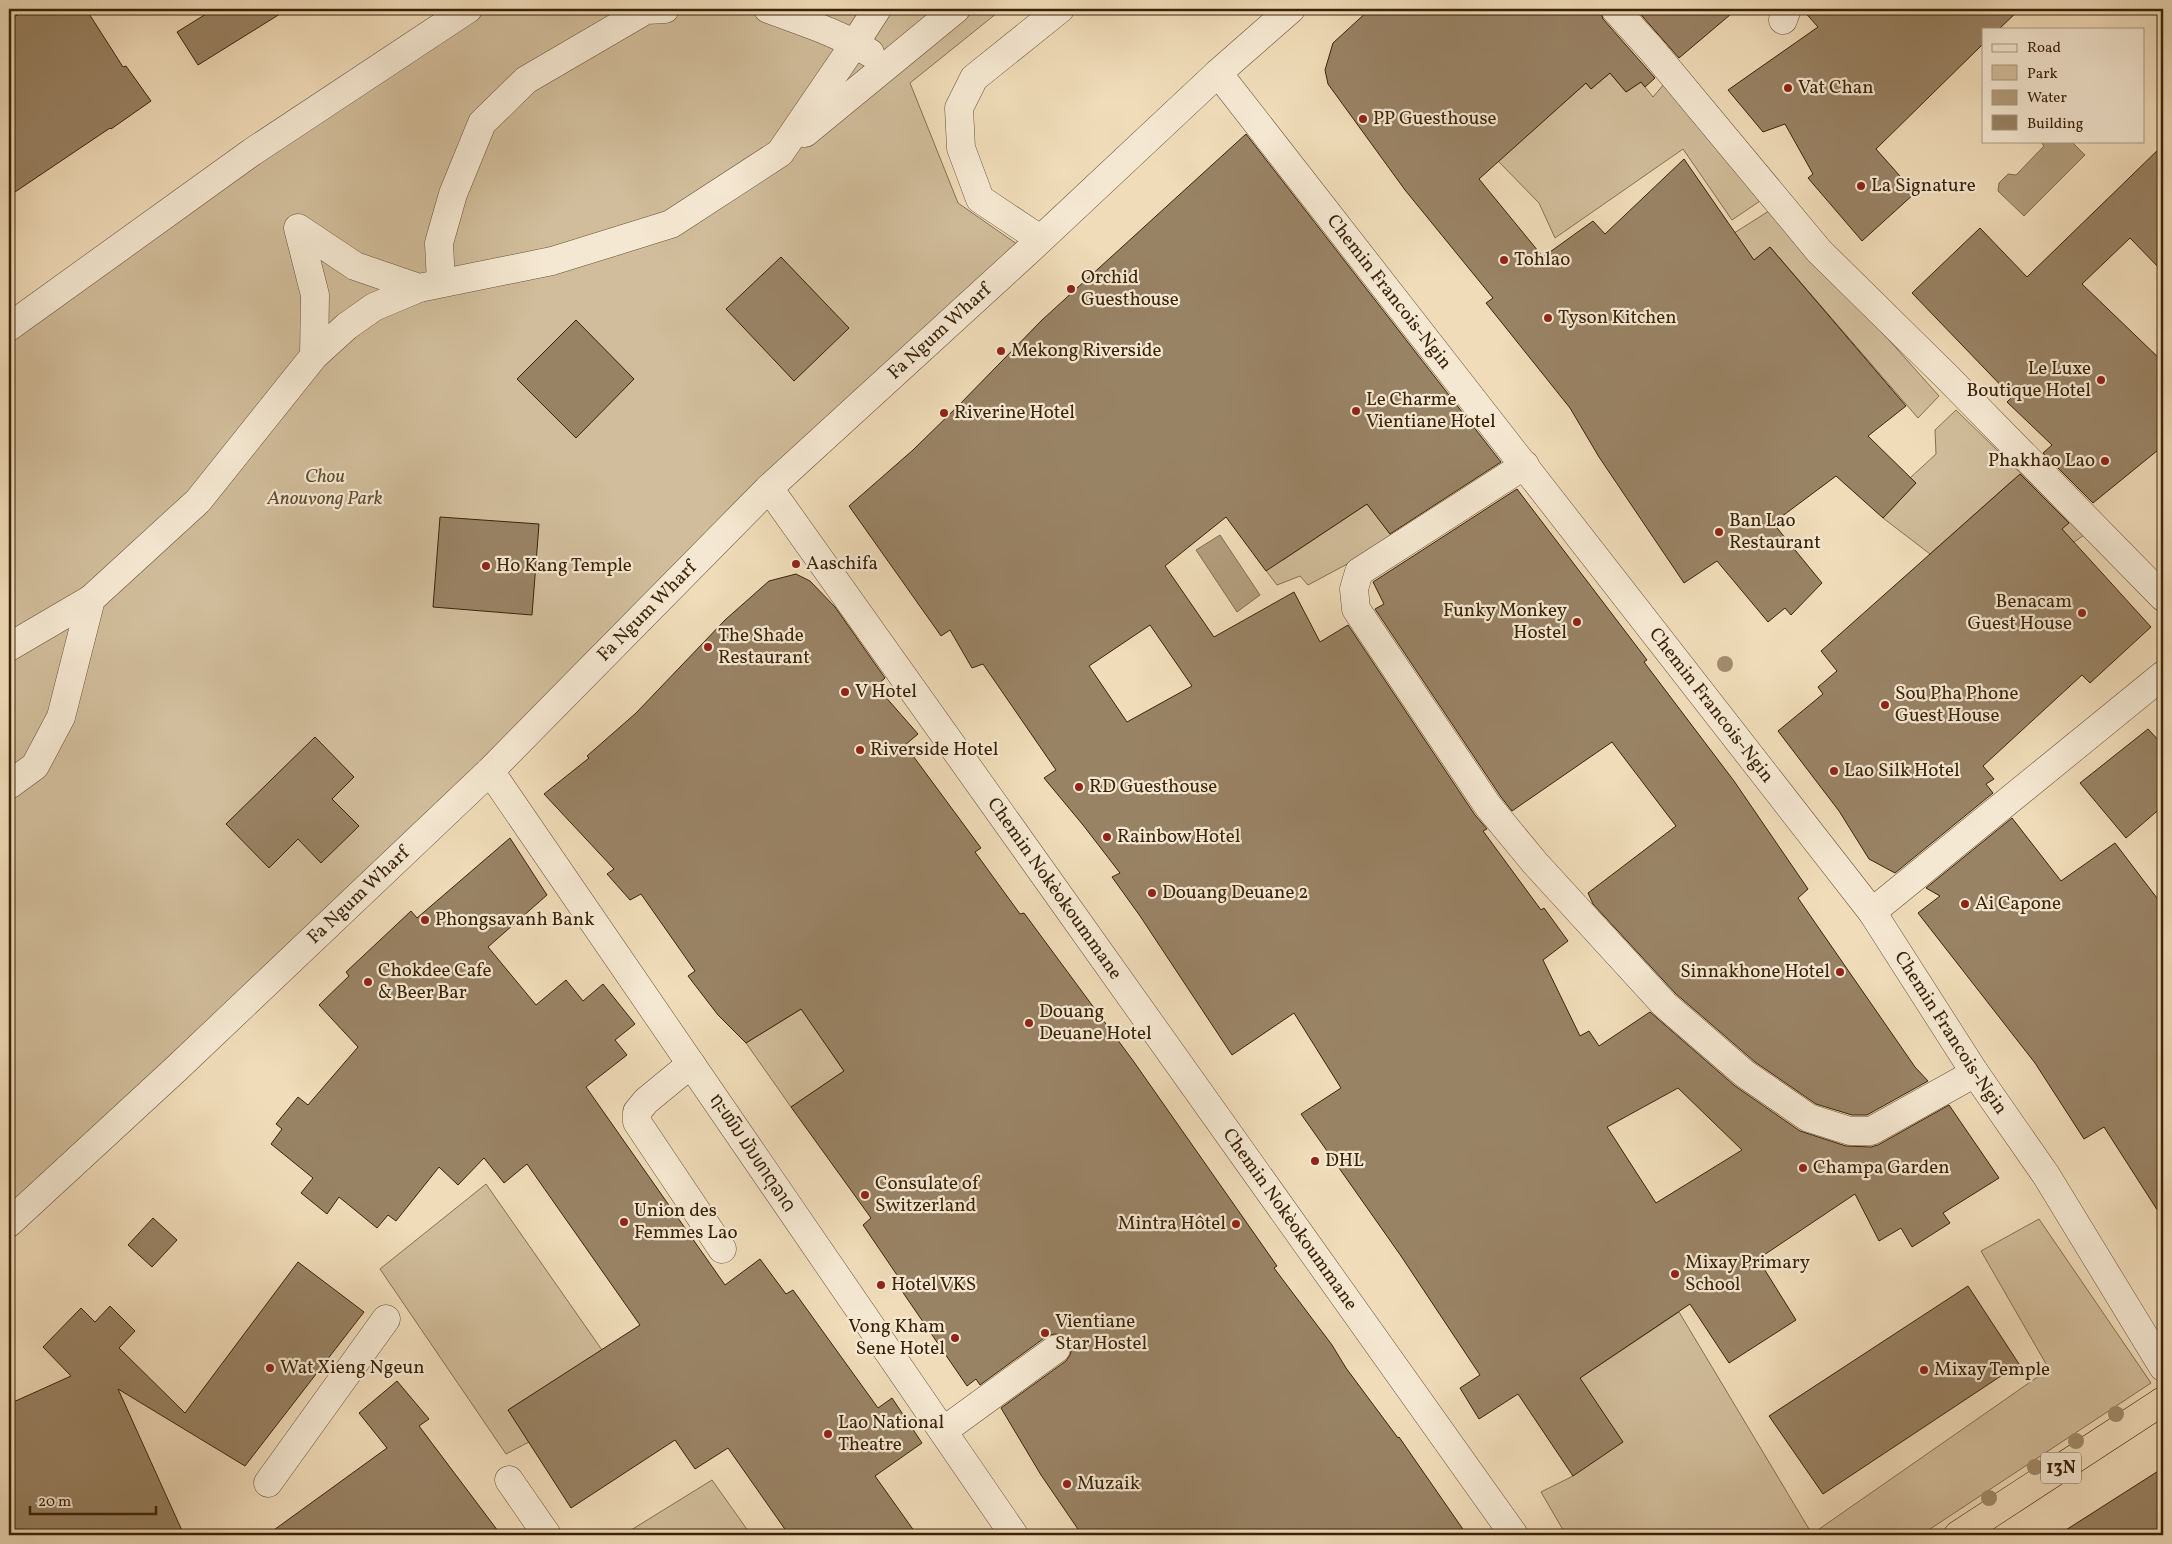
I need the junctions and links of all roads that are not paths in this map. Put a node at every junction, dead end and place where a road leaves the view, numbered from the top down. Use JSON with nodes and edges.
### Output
{"nodes":[{"id":1,"x":468,"y":9,"type":"edge"},
{"id":2,"x":665,"y":9,"type":"edge"},
{"id":3,"x":768,"y":9,"type":"edge"},
{"id":4,"x":877,"y":9,"type":"edge"},
{"id":5,"x":956,"y":9,"type":"edge"},
{"id":6,"x":1060,"y":9,"type":"edge"},
{"id":7,"x":1291,"y":9,"type":"edge"},
{"id":8,"x":1614,"y":9,"type":"edge"},
{"id":9,"x":856,"y":43,"type":"junction"},
{"id":10,"x":888,"y":64,"type":"junction"},
{"id":11,"x":1218,"y":73,"type":"junction"},
{"id":12,"x":780,"y":153,"type":"junction"},
{"id":13,"x":1040,"y":239,"type":"junction"},
{"id":14,"x":430,"y":286,"type":"junction"},
{"id":15,"x":9,"y":327,"type":"edge"},
{"id":16,"x":314,"y":356,"type":"junction"},
{"id":17,"x":1525,"y":464,"type":"junction"},
{"id":18,"x":769,"y":488,"type":"junction"},
{"id":19,"x":2163,"y":597,"type":"edge"},
{"id":20,"x":91,"y":599,"type":"junction"},
{"id":21,"x":9,"y":647,"type":"edge"},
{"id":22,"x":2163,"y":675,"type":"edge"},
{"id":23,"x":490,"y":771,"type":"junction"},
{"id":24,"x":9,"y":786,"type":"edge"},
{"id":25,"x":1872,"y":912,"type":"junction"},
{"id":26,"x":691,"y":1064,"type":"junction"},
{"id":27,"x":1975,"y":1073,"type":"junction"},
{"id":28,"x":9,"y":1222,"type":"edge"},
{"id":29,"x":722,"y":1249,"type":"dead end"},
{"id":30,"x":386,"y":1319,"type":"dead end"},
{"id":31,"x":1056,"y":1348,"type":"dead end"},
{"id":32,"x":2163,"y":1368,"type":"edge"},
{"id":33,"x":2163,"y":1400,"type":"edge"},
{"id":34,"x":944,"y":1431,"type":"junction"},
{"id":35,"x":509,"y":1480,"type":"dead end"},
{"id":36,"x":268,"y":1483,"type":"dead end"},
{"id":37,"x":547,"y":1535,"type":"edge"},
{"id":38,"x":1014,"y":1535,"type":"edge"},
{"id":39,"x":1514,"y":1535,"type":"edge"},
{"id":40,"x":1958,"y":1535,"type":"edge"}],
"edges":[{"from":1,"to":15,"type":"street"},
{"from":2,"to":14,"type":"street"},
{"from":3,"to":9,"type":"street"},
{"from":4,"to":9,"type":"street"},
{"from":5,"to":10,"type":"street"},
{"from":6,"to":13,"type":"street"},
{"from":7,"to":11,"type":"street","name":"Fa Ngum Wharf"},
{"from":8,"to":19,"type":"street"},
{"from":9,"to":10,"type":"street"},
{"from":9,"to":12,"type":"street"},
{"from":10,"to":12,"type":"street"},
{"from":11,"to":13,"type":"street","name":"Fa Ngum Wharf"},
{"from":11,"to":17,"type":"street","name":"Chemin Francois-Ngin"},
{"from":12,"to":14,"type":"street"},
{"from":13,"to":18,"type":"street","name":"Fa Ngum Wharf"},
{"from":14,"to":16,"type":"street"},
{"from":14,"to":16,"type":"street"},
{"from":16,"to":20,"type":"street"},
{"from":17,"to":25,"type":"street","name":"Chemin Francois-Ngin"},
{"from":17,"to":27,"type":"street"},
{"from":18,"to":23,"type":"street","name":"Fa Ngum Wharf"},
{"from":18,"to":39,"type":"street","name":"Chemin Nokèokoummane"},
{"from":20,"to":21,"type":"street"},
{"from":20,"to":24,"type":"street"},
{"from":22,"to":25,"type":"street"},
{"from":23,"to":26,"type":"street","name":"ຖະໜົນ ມັນທາຕຸລາດ"},
{"from":23,"to":28,"type":"street","name":"Fa Ngum Wharf"},
{"from":25,"to":27,"type":"street","name":"Chemin Francois-Ngin"},
{"from":26,"to":29,"type":"street"},
{"from":26,"to":34,"type":"street","name":"ຖະໜົນ ມັນທາຕຸລາດ"},
{"from":27,"to":32,"type":"street","name":"Chemin Francois-Ngin"},
{"from":30,"to":36,"type":"street"},
{"from":31,"to":34,"type":"street"},
{"from":33,"to":40,"type":"highway","number":"13N"},
{"from":34,"to":38,"type":"street","name":"ຖະໜົນ ມັນທາຕຸລາດ"},
{"from":35,"to":37,"type":"street"}]}
